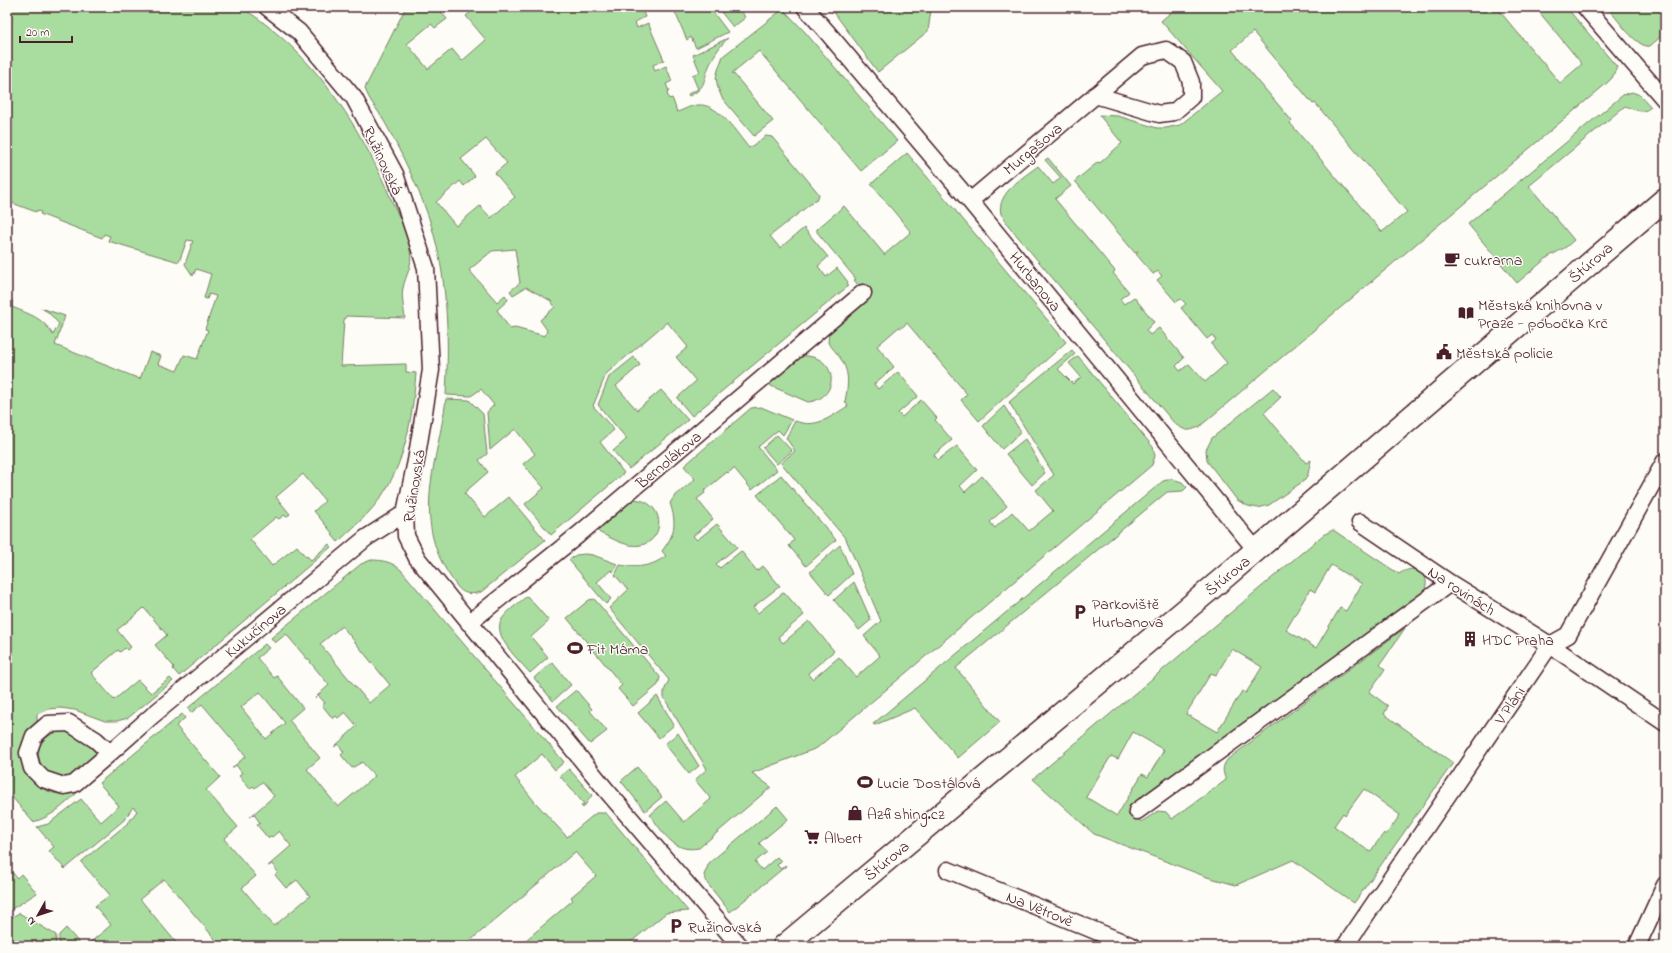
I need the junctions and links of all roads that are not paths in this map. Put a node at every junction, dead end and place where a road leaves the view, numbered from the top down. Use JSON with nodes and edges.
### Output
{"nodes":[{"id":1,"x":267,"y":7,"type":"edge"},
{"id":2,"x":1585,"y":7,"type":"edge"},
{"id":3,"x":809,"y":10,"type":"edge"},
{"id":4,"x":1095,"y":95,"type":"junction"},
{"id":5,"x":1665,"y":100,"type":"edge"},
{"id":6,"x":1665,"y":199,"type":"edge"},
{"id":7,"x":970,"y":200,"type":"junction"},
{"id":8,"x":863,"y":293,"type":"dead end"},
{"id":9,"x":1665,"y":461,"type":"edge"},
{"id":10,"x":405,"y":513,"type":"junction"},
{"id":11,"x":1360,"y":522,"type":"dead end"},
{"id":12,"x":1256,"y":550,"type":"junction"},
{"id":13,"x":1450,"y":583,"type":"junction"},
{"id":14,"x":469,"y":623,"type":"junction"},
{"id":15,"x":1550,"y":645,"type":"junction"},
{"id":16,"x":1665,"y":723,"type":"edge"},
{"id":17,"x":110,"y":753,"type":"junction"},
{"id":18,"x":1137,"y":811,"type":"dead end"},
{"id":19,"x":948,"y":870,"type":"dead end"},
{"id":20,"x":1665,"y":885,"type":"edge"},
{"id":21,"x":740,"y":946,"type":"edge"},
{"id":22,"x":784,"y":946,"type":"edge"},
{"id":23,"x":1132,"y":946,"type":"edge"},
{"id":24,"x":1345,"y":946,"type":"edge"},
{"id":25,"x":1637,"y":946,"type":"edge"}],
"edges":[{"from":1,"to":10,"type":"street","name":"Ružinovská"},
{"from":2,"to":5,"type":"street"},
{"from":3,"to":7,"type":"street","name":"Hurbanova"},
{"from":4,"to":4,"type":"street","name":"Murgašova"},
{"from":4,"to":7,"type":"street","name":"Murgašova"},
{"from":6,"to":12,"type":"street","name":"Štúrova"},
{"from":7,"to":12,"type":"street","name":"Hurbanova"},
{"from":8,"to":14,"type":"street","name":"Bernolákova"},
{"from":9,"to":15,"type":"street","name":"V Pláni"},
{"from":10,"to":14,"type":"street","name":"Ružinovská"},
{"from":10,"to":17,"type":"street","name":"Kukučínova"},
{"from":11,"to":13,"type":"street","name":"Na rovinách"},
{"from":12,"to":22,"type":"street","name":"Štúrova"},
{"from":13,"to":15,"type":"street","name":"Na rovinách"},
{"from":13,"to":18,"type":"street"},
{"from":14,"to":21,"type":"street","name":"Ružinovská"},
{"from":15,"to":16,"type":"street","name":"Na rovinách"},
{"from":15,"to":24,"type":"street","name":"V Pláni"},
{"from":17,"to":17,"type":"street","name":"Kukučínova"},
{"from":19,"to":23,"type":"street","name":"Na Větrově"},
{"from":20,"to":25,"type":"street"}]}
